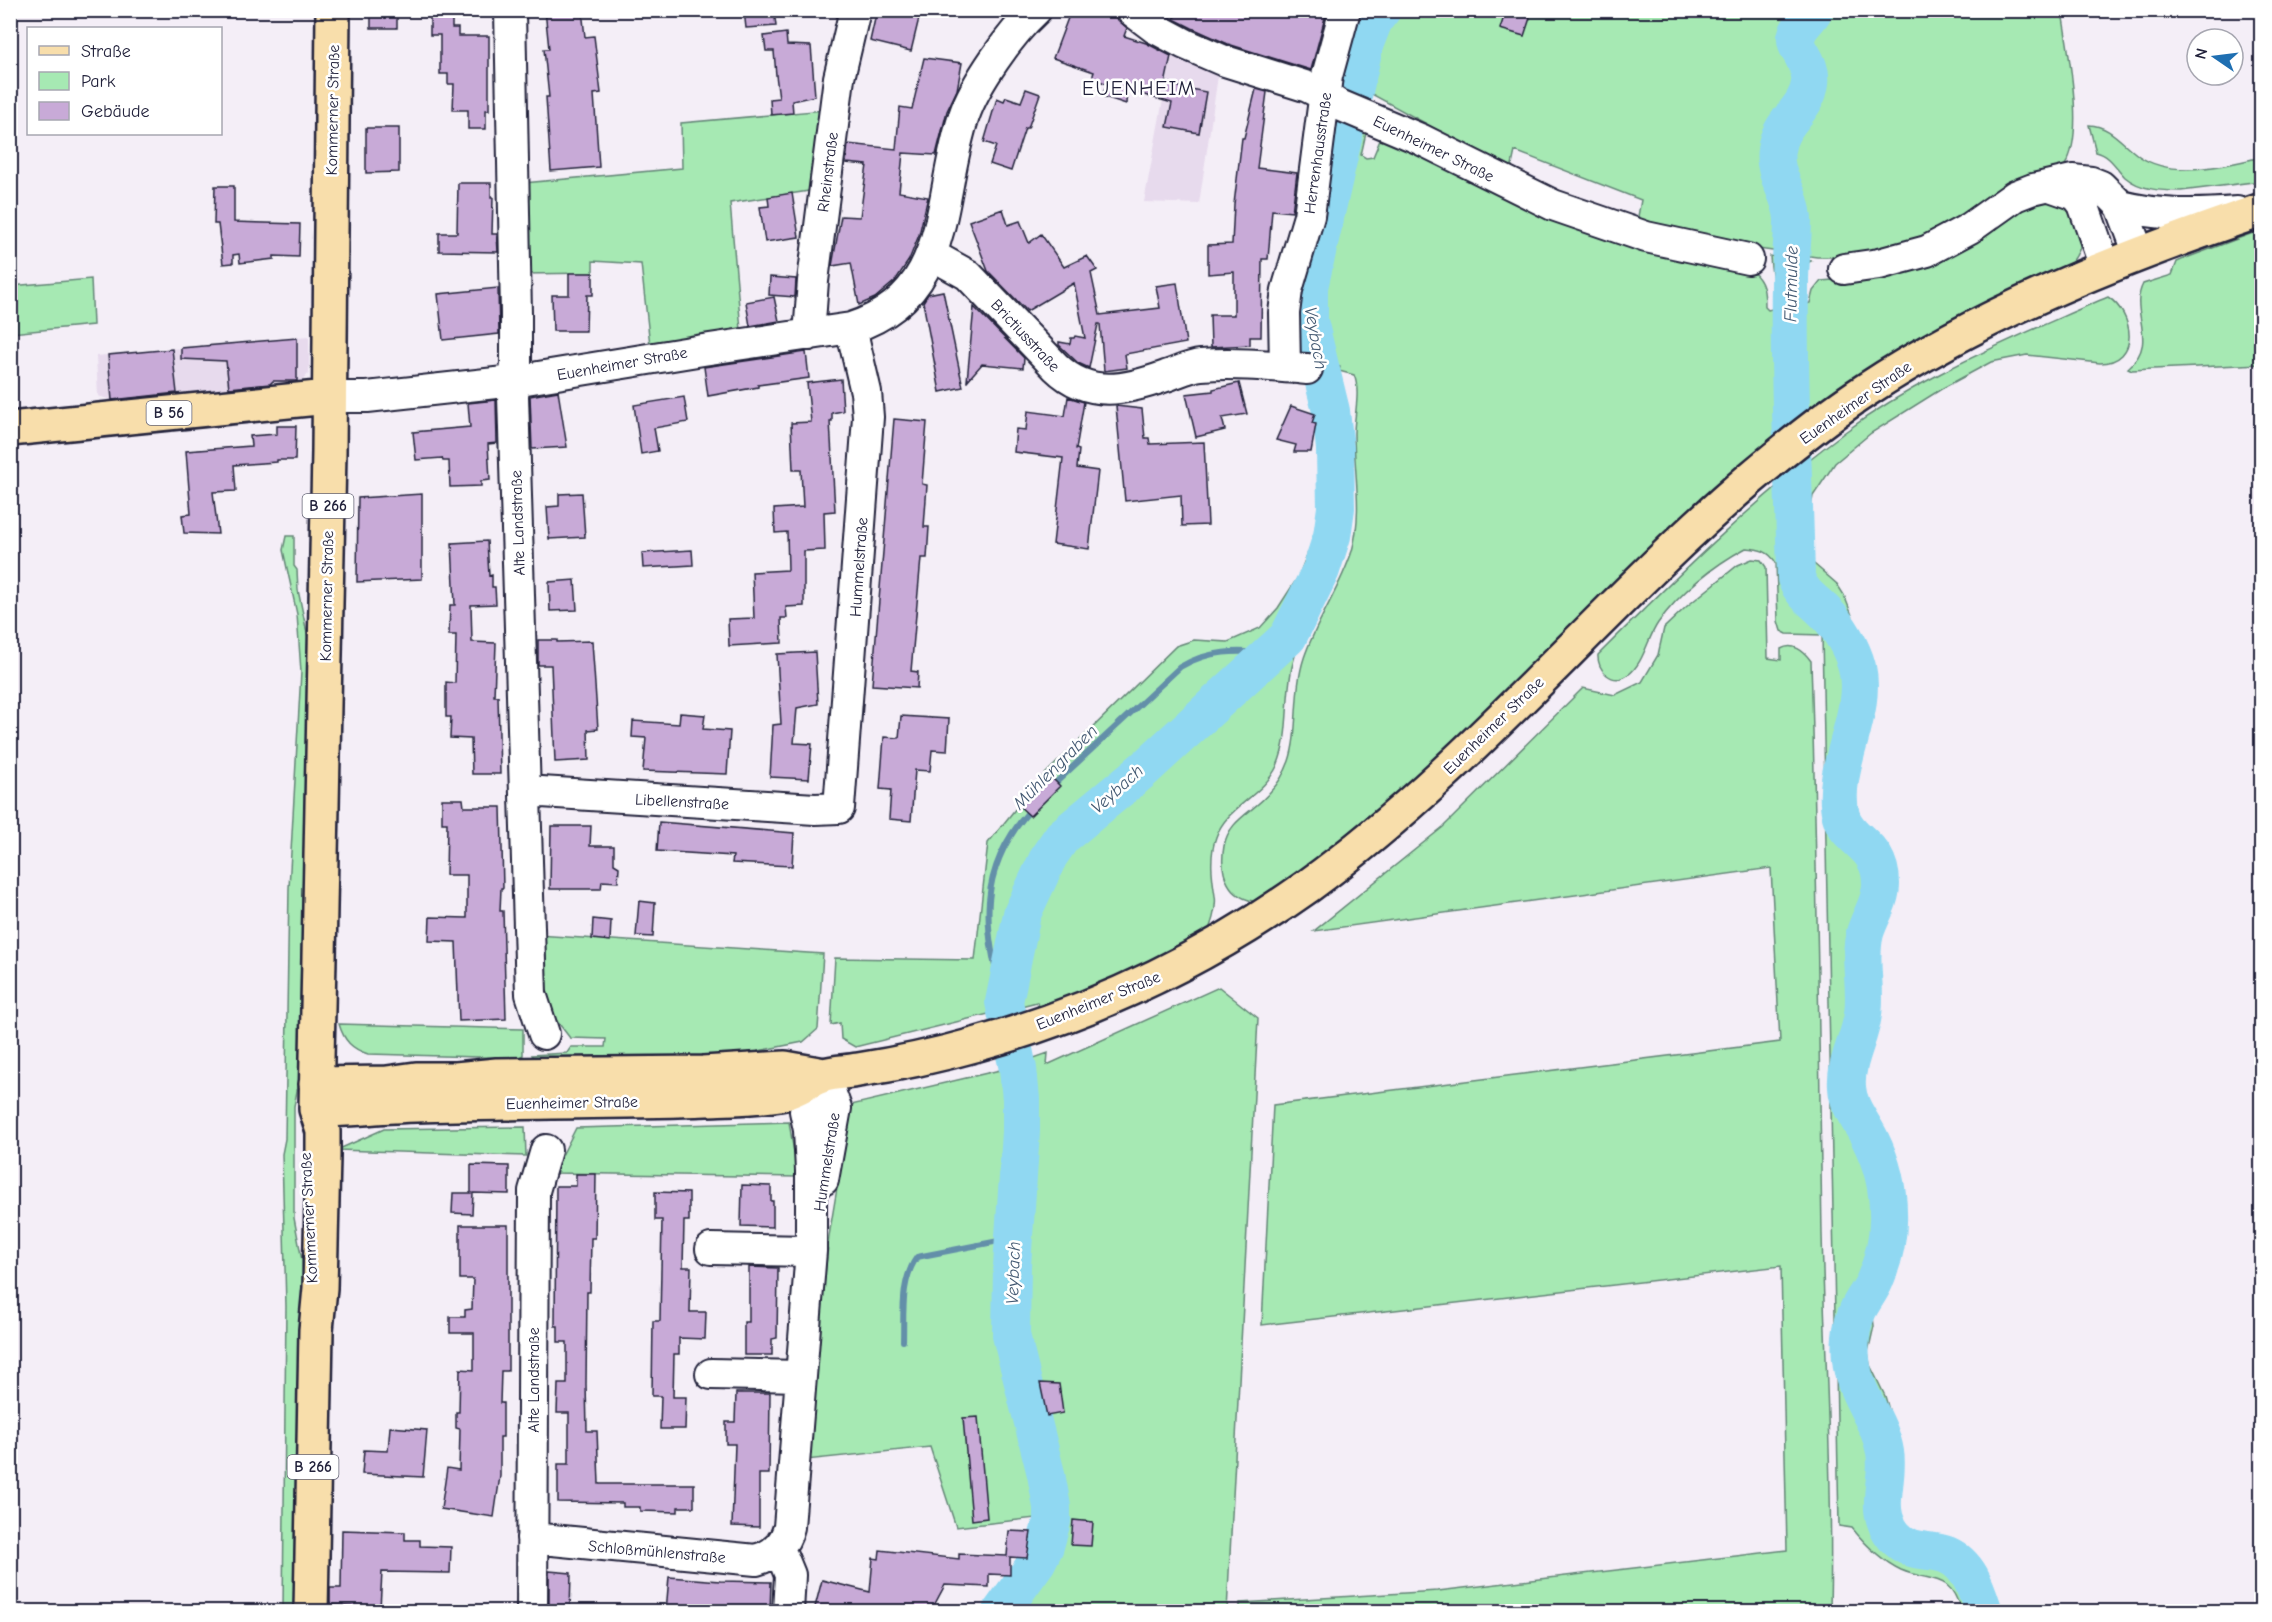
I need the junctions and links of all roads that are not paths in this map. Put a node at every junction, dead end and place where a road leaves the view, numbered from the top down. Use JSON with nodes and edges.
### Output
{"nodes":[{"id":1,"x":333,"y":10,"type":"edge"},
{"id":2,"x":510,"y":10,"type":"edge"},
{"id":3,"x":855,"y":10,"type":"edge"},
{"id":4,"x":1036,"y":10,"type":"edge"},
{"id":5,"x":1131,"y":10,"type":"edge"},
{"id":6,"x":1345,"y":10,"type":"edge"},
{"id":7,"x":1342,"y":104,"type":"junction"},
{"id":8,"x":2050,"y":186,"type":"junction"},
{"id":9,"x":2121,"y":206,"type":"junction"},
{"id":10,"x":2260,"y":211,"type":"edge"},
{"id":11,"x":2139,"y":254,"type":"junction"},
{"id":12,"x":932,"y":255,"type":"junction"},
{"id":13,"x":1748,"y":259,"type":"dead end"},
{"id":14,"x":2105,"y":267,"type":"junction"},
{"id":15,"x":1844,"y":268,"type":"dead end"},
{"id":16,"x":851,"y":328,"type":"junction"},
{"id":17,"x":809,"y":334,"type":"junction"},
{"id":18,"x":1296,"y":368,"type":"joint"},
{"id":19,"x":514,"y":381,"type":"junction"},
{"id":20,"x":328,"y":398,"type":"junction"},
{"id":21,"x":10,"y":429,"type":"edge"},
{"id":22,"x":525,"y":791,"type":"junction"},
{"id":23,"x":839,"y":808,"type":"joint"},
{"id":24,"x":544,"y":1034,"type":"dead end"},
{"id":25,"x":316,"y":1045,"type":"junction"},
{"id":26,"x":824,"y":1075,"type":"junction"},
{"id":27,"x":416,"y":1079,"type":"junction"},
{"id":28,"x":316,"y":1096,"type":"junction"},
{"id":29,"x":546,"y":1150,"type":"dead end"},
{"id":30,"x":711,"y":1249,"type":"dead end"},
{"id":31,"x":811,"y":1251,"type":"junction"},
{"id":32,"x":711,"y":1374,"type":"dead end"},
{"id":33,"x":801,"y":1376,"type":"junction"},
{"id":34,"x":532,"y":1538,"type":"junction"},
{"id":35,"x":778,"y":1548,"type":"junction"},
{"id":36,"x":310,"y":1611,"type":"edge"},
{"id":37,"x":532,"y":1611,"type":"edge"},
{"id":38,"x":788,"y":1611,"type":"edge"}],
"edges":[{"from":1,"to":20,"type":"main road","name":"Kommerner Straße"},
{"from":2,"to":19,"type":"street","name":"Alte Landstraße"},
{"from":3,"to":17,"type":"street","name":"Rheinstraße"},
{"from":4,"to":12,"type":"street","name":"Euenheimer Straße"},
{"from":5,"to":7,"type":"street","name":"Euenheimer Straße"},
{"from":6,"to":7,"type":"street","name":"Herrenhausstraße"},
{"from":7,"to":13,"type":"street","name":"Euenheimer Straße"},
{"from":7,"to":18,"type":"street","name":"Herrenhausstraße"},
{"from":8,"to":9,"type":"street"},
{"from":8,"to":14,"type":"street"},
{"from":8,"to":15,"type":"street"},
{"from":9,"to":10,"type":"street","name":"Euenheimer Straße"},
{"from":9,"to":11,"type":"street"},
{"from":10,"to":11,"type":"main road","name":"Euenheimer Straße"},
{"from":11,"to":14,"type":"main road","name":"Euenheimer Straße"},
{"from":12,"to":16,"type":"street","name":"Euenheimer Straße"},
{"from":12,"to":18,"type":"street","name":"Brictiusstraße"},
{"from":14,"to":26,"type":"main road","name":"Euenheimer Straße"},
{"from":16,"to":17,"type":"street","name":"Euenheimer Straße"},
{"from":16,"to":23,"type":"street","name":"Hummelstraße"},
{"from":17,"to":19,"type":"street","name":"Euenheimer Straße"},
{"from":19,"to":20,"type":"street","name":"Euenheimer Straße"},
{"from":19,"to":22,"type":"street","name":"Alte Landstraße"},
{"from":20,"to":21,"type":"main road","name":"Euenheimer Straße","number":"B 56"},
{"from":20,"to":25,"type":"main road","name":"Kommerner Straße","number":"B 266"},
{"from":22,"to":23,"type":"street","name":"Libellenstraße"},
{"from":22,"to":24,"type":"street","name":"Alte Landstraße"},
{"from":25,"to":27,"type":"main road"},
{"from":25,"to":28,"type":"main road","name":"Kommerner Straße","number":"B 266"},
{"from":26,"to":27,"type":"main road","name":"Euenheimer Straße"},
{"from":26,"to":28,"type":"main road","name":"Euenheimer Straße"},
{"from":26,"to":31,"type":"street","name":"Hummelstraße"},
{"from":27,"to":28,"type":"main road","name":"Euenheimer Straße"},
{"from":28,"to":36,"type":"main road","name":"Kommerner Straße","number":"B 266"},
{"from":29,"to":34,"type":"street","name":"Alte Landstraße"},
{"from":30,"to":31,"type":"street"},
{"from":31,"to":33,"type":"street","name":"Hummelstraße"},
{"from":32,"to":33,"type":"street"},
{"from":33,"to":35,"type":"street","name":"Hummelstraße"},
{"from":34,"to":35,"type":"street","name":"Schloßmühlenstraße"},
{"from":34,"to":37,"type":"street","name":"Alte Landstraße"},
{"from":35,"to":38,"type":"street"}]}
